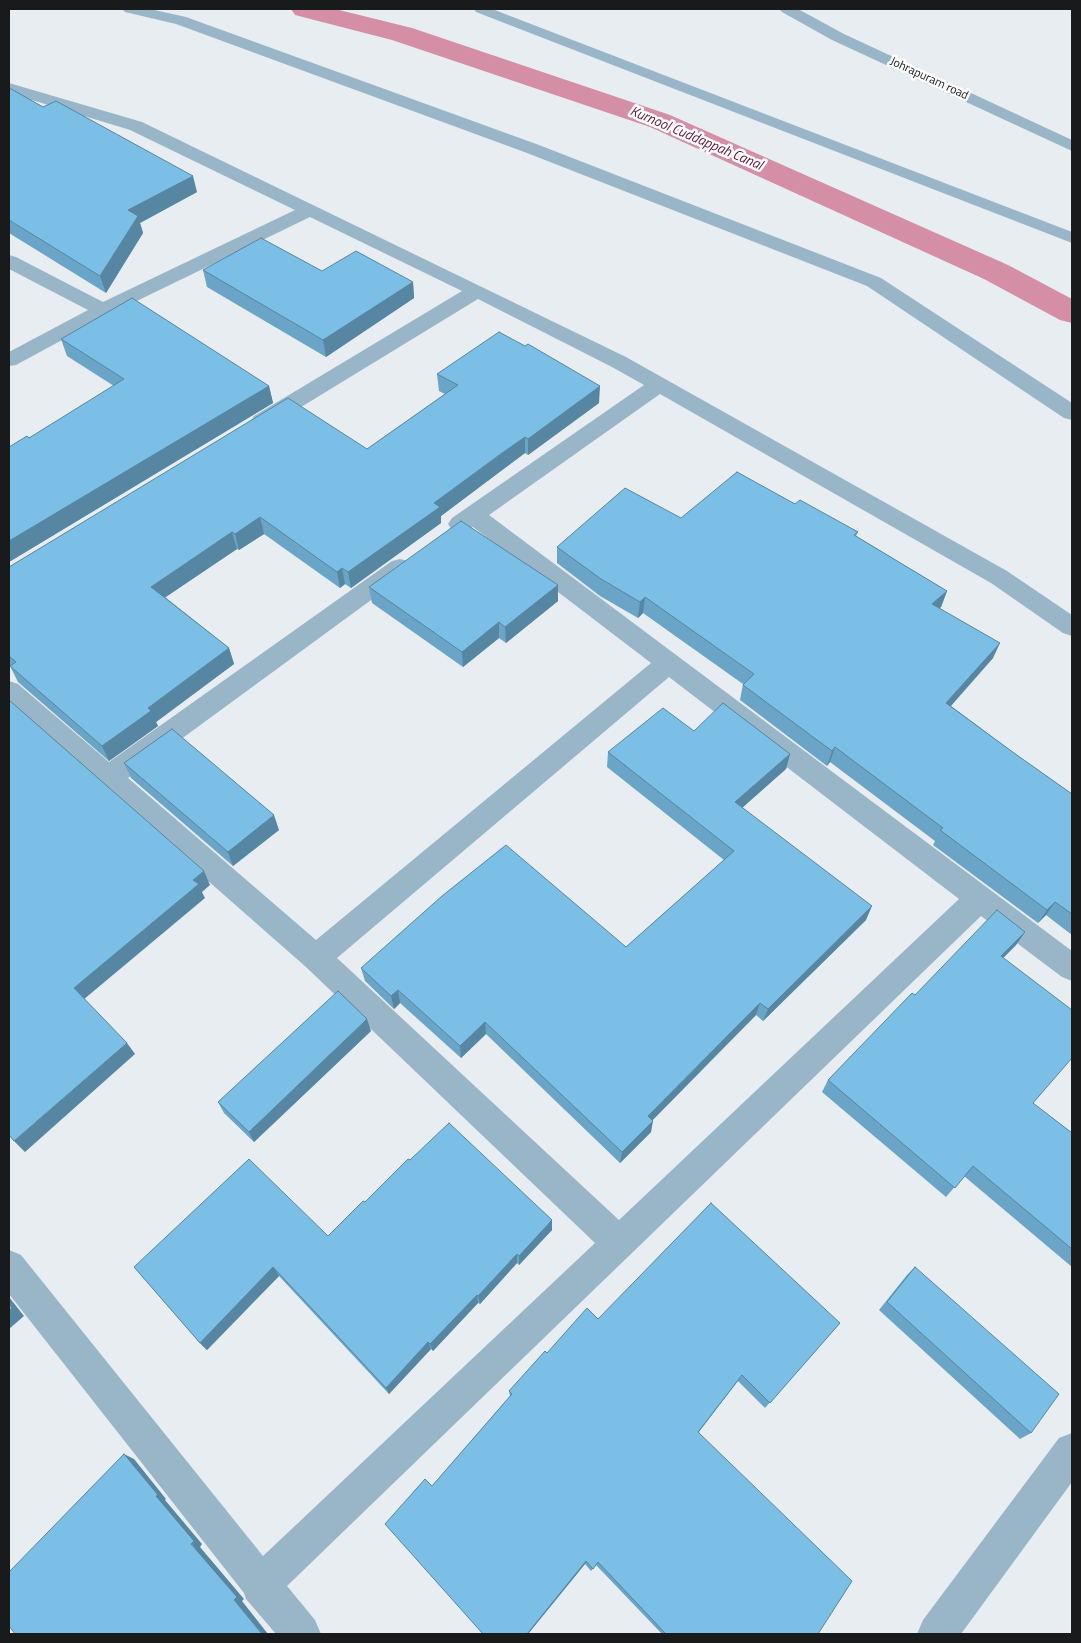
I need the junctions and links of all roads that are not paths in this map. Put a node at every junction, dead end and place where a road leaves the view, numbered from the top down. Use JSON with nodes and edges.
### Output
{"nodes":[{"id":1,"x":130,"y":9,"type":"edge"},
{"id":2,"x":481,"y":9,"type":"edge"},
{"id":3,"x":787,"y":9,"type":"edge"},
{"id":4,"x":9,"y":88,"type":"edge"},
{"id":5,"x":1072,"y":146,"type":"edge"},
{"id":6,"x":308,"y":211,"type":"junction"},
{"id":7,"x":1072,"y":238,"type":"edge"},
{"id":8,"x":9,"y":261,"type":"edge"},
{"id":9,"x":477,"y":291,"type":"junction"},
{"id":10,"x":102,"y":310,"type":"junction"},
{"id":11,"x":9,"y":360,"type":"edge"},
{"id":12,"x":659,"y":385,"type":"junction"},
{"id":13,"x":1072,"y":413,"type":"edge"},
{"id":14,"x":247,"y":431,"type":"edge"},
{"id":15,"x":473,"y":515,"type":"junction"},
{"id":16,"x":441,"y":538,"type":"edge"},
{"id":17,"x":417,"y":555,"type":"edge"},
{"id":18,"x":1072,"y":627,"type":"edge"},
{"id":19,"x":669,"y":663,"type":"junction"},
{"id":20,"x":9,"y":691,"type":"edge"},
{"id":21,"x":108,"y":778,"type":"junction"},
{"id":22,"x":980,"y":898,"type":"junction"},
{"id":23,"x":316,"y":958,"type":"junction"},
{"id":24,"x":1072,"y":968,"type":"edge"},
{"id":25,"x":618,"y":1242,"type":"junction"},
{"id":26,"x":9,"y":1267,"type":"edge"},
{"id":27,"x":1072,"y":1451,"type":"edge"},
{"id":28,"x":260,"y":1584,"type":"junction"},
{"id":29,"x":300,"y":1634,"type":"edge"},
{"id":30,"x":937,"y":1634,"type":"edge"}],
"edges":[{"from":1,"to":13,"type":"street"},
{"from":2,"to":7,"type":"lane"},
{"from":3,"to":5,"type":"street","name":"Johrapuram road"},
{"from":4,"to":6,"type":"street"},
{"from":6,"to":9,"type":"street"},
{"from":6,"to":10,"type":"street"},
{"from":8,"to":10,"type":"street"},
{"from":9,"to":12,"type":"street"},
{"from":9,"to":14,"type":"street"},
{"from":10,"to":11,"type":"street"},
{"from":12,"to":15,"type":"street"},
{"from":12,"to":18,"type":"street"},
{"from":15,"to":16,"type":"street"},
{"from":15,"to":19,"type":"street"},
{"from":17,"to":21,"type":"street"},
{"from":19,"to":22,"type":"street"},
{"from":19,"to":23,"type":"street"},
{"from":20,"to":21,"type":"street"},
{"from":21,"to":23,"type":"street"},
{"from":22,"to":24,"type":"street"},
{"from":22,"to":25,"type":"street"},
{"from":23,"to":25,"type":"street"},
{"from":25,"to":28,"type":"street"},
{"from":26,"to":28,"type":"street"},
{"from":27,"to":30,"type":"street"},
{"from":28,"to":29,"type":"street"}]}
